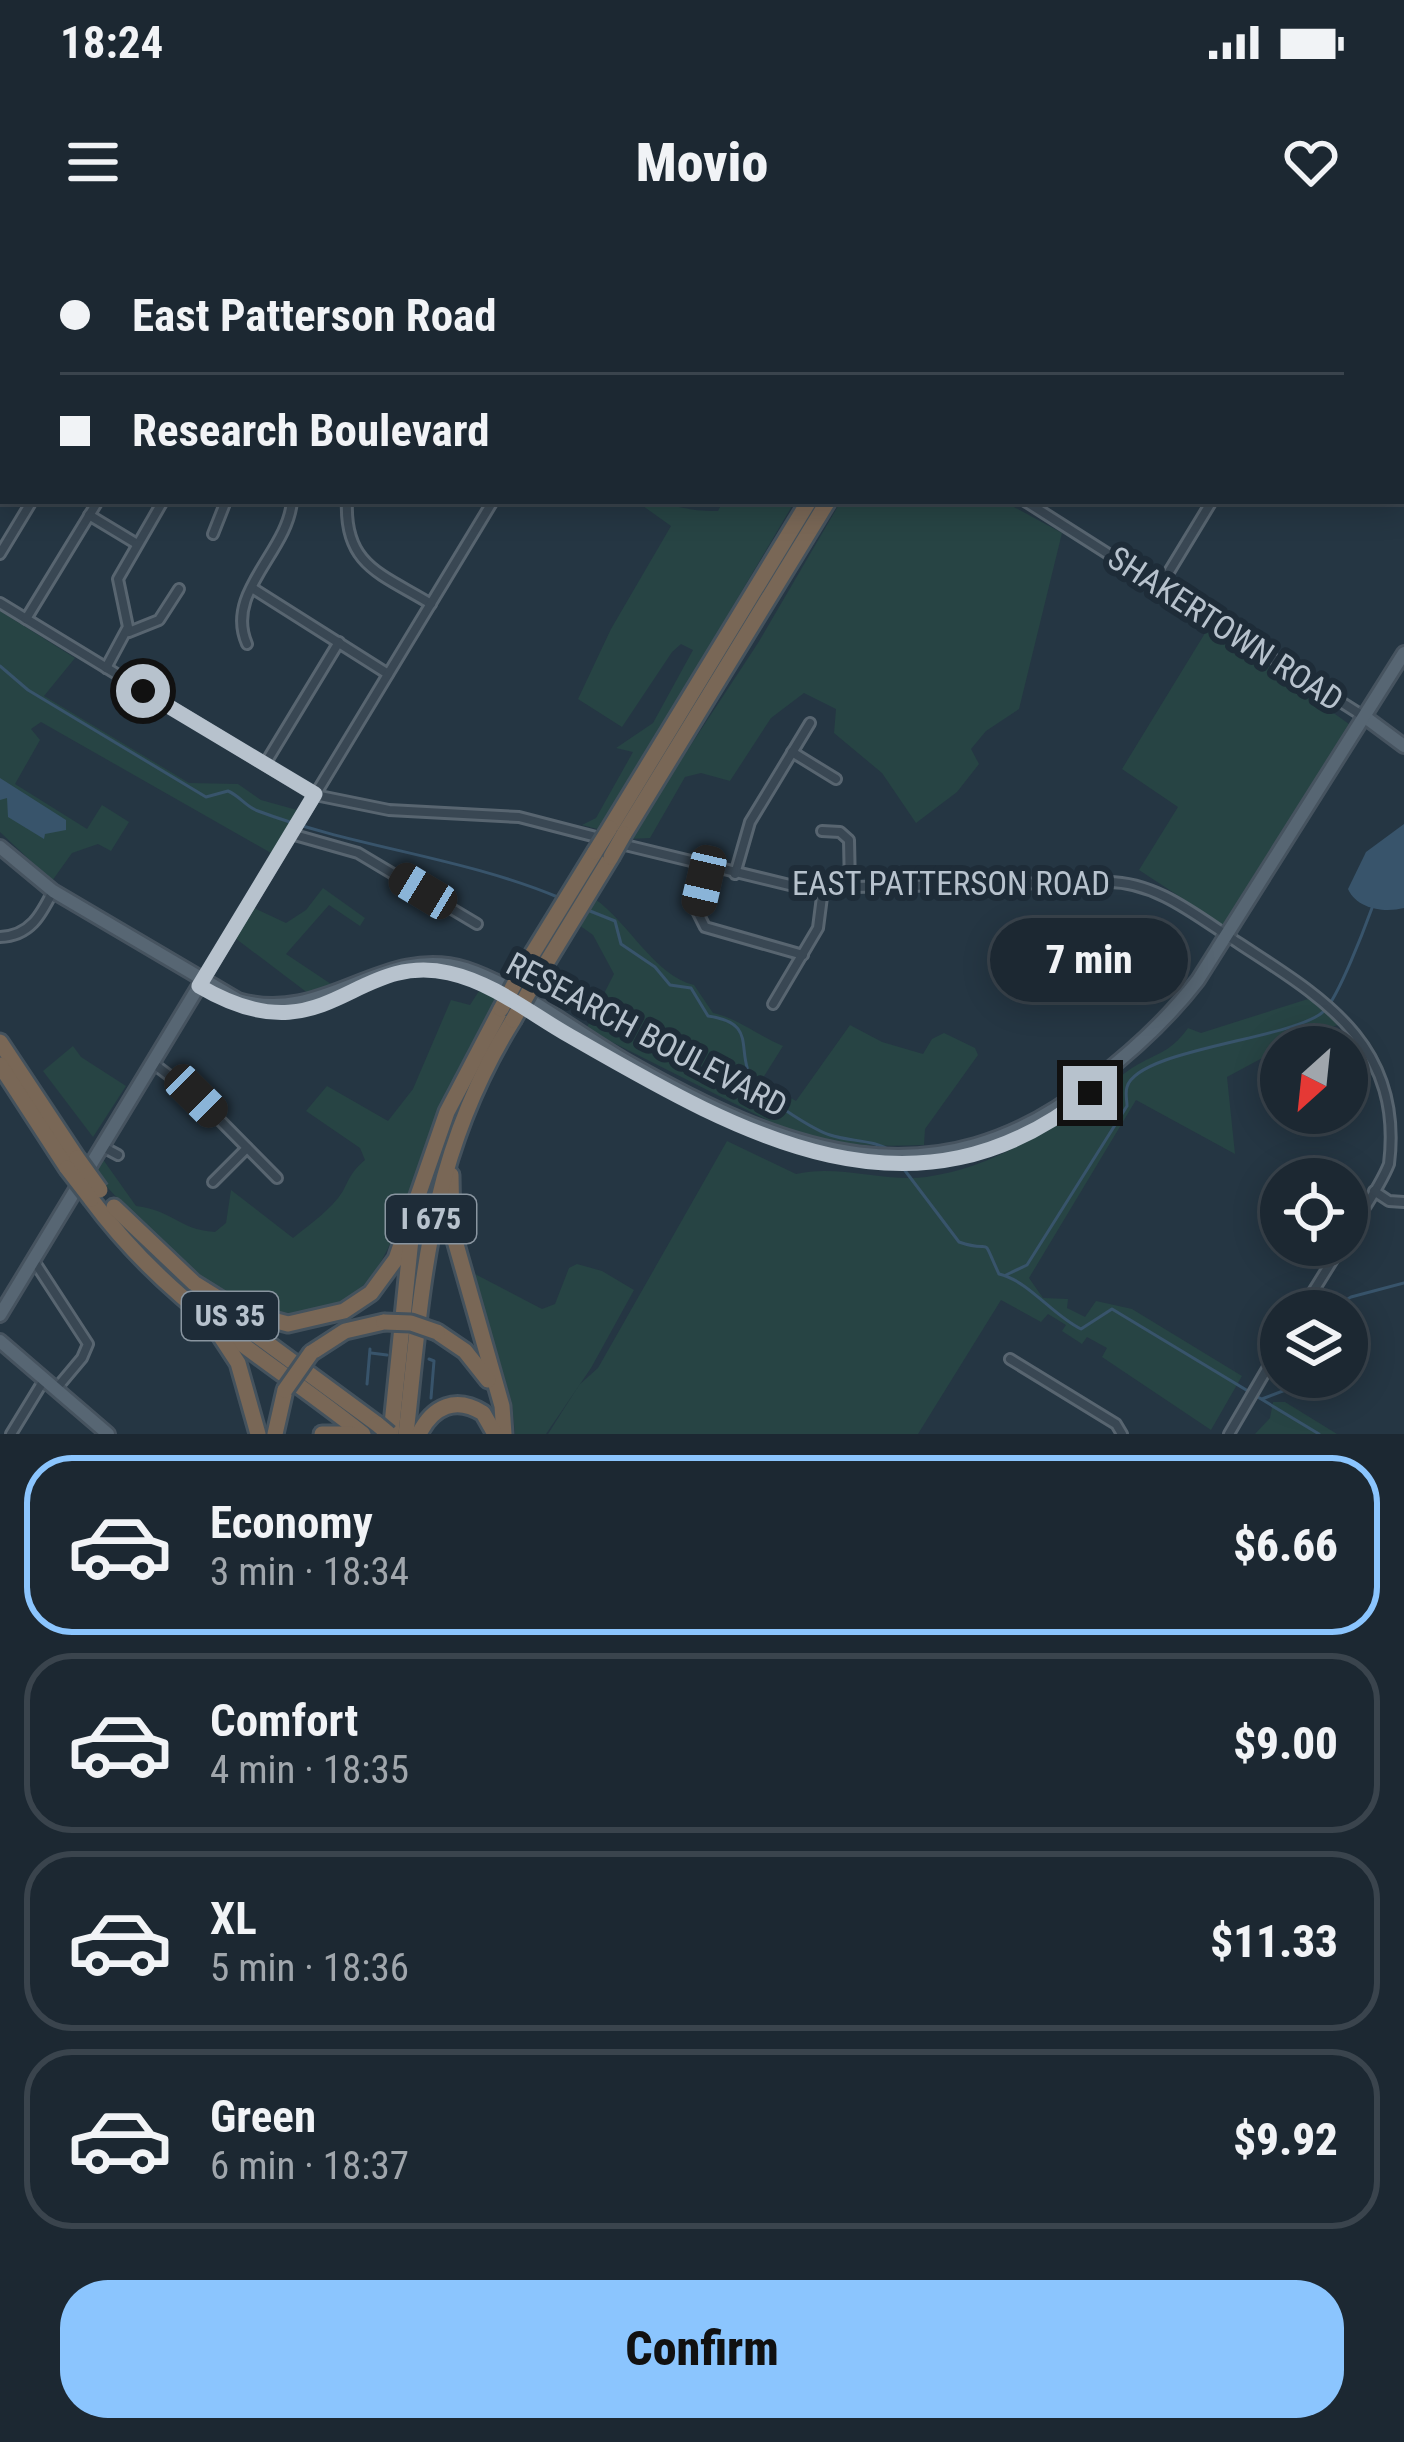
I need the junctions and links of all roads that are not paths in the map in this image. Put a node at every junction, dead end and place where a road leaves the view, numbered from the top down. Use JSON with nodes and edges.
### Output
{"nodes":[{"id":1,"x":30,"y":504,"type":"edge"},
{"id":2,"x":96,"y":504,"type":"edge"},
{"id":3,"x":161,"y":504,"type":"edge"},
{"id":4,"x":225,"y":504,"type":"edge"},
{"id":5,"x":291,"y":504,"type":"edge"},
{"id":6,"x":347,"y":504,"type":"edge"},
{"id":7,"x":491,"y":504,"type":"edge"},
{"id":8,"x":807,"y":504,"type":"edge"},
{"id":9,"x":826,"y":504,"type":"edge"},
{"id":10,"x":1030,"y":504,"type":"edge"},
{"id":11,"x":1210,"y":504,"type":"edge"},
{"id":12,"x":89,"y":515,"type":"junction"},
{"id":13,"x":213,"y":534,"type":"dead end"},
{"id":14,"x":137,"y":544,"type":"junction"},
{"id":15,"x":0,"y":554,"type":"edge"},
{"id":16,"x":1161,"y":585,"type":"junction"},
{"id":17,"x":251,"y":588,"type":"junction"},
{"id":18,"x":178,"y":589,"type":"dead end"},
{"id":19,"x":0,"y":603,"type":"edge"},
{"id":20,"x":431,"y":604,"type":"junction"},
{"id":21,"x":126,"y":612,"type":"junction"},
{"id":22,"x":26,"y":619,"type":"junction"},
{"id":23,"x":145,"y":623,"type":"junction"},
{"id":24,"x":125,"y":637,"type":"junction"},
{"id":25,"x":339,"y":642,"type":"junction"},
{"id":26,"x":247,"y":644,"type":"dead end"},
{"id":27,"x":1404,"y":653,"type":"edge"},
{"id":28,"x":106,"y":668,"type":"junction"},
{"id":29,"x":388,"y":674,"type":"junction"},
{"id":30,"x":1365,"y":717,"type":"junction"},
{"id":31,"x":809,"y":723,"type":"dead end"},
{"id":32,"x":1404,"y":742,"type":"edge"},
{"id":33,"x":792,"y":752,"type":"junction"},
{"id":34,"x":265,"y":764,"type":"junction"},
{"id":35,"x":836,"y":779,"type":"dead end"},
{"id":36,"x":315,"y":794,"type":"junction"},
{"id":37,"x":617,"y":831,"type":"junction"},
{"id":38,"x":822,"y":831,"type":"dead end"},
{"id":39,"x":291,"y":834,"type":"junction"},
{"id":40,"x":0,"y":847,"type":"edge"},
{"id":41,"x":0,"y":857,"type":"edge"},
{"id":42,"x":707,"y":867,"type":"junction"},
{"id":43,"x":736,"y":874,"type":"junction"},
{"id":44,"x":824,"y":889,"type":"junction"},
{"id":45,"x":850,"y":889,"type":"junction"},
{"id":46,"x":52,"y":894,"type":"junction"},
{"id":47,"x":477,"y":923,"type":"dead end"},
{"id":48,"x":0,"y":937,"type":"edge"},
{"id":49,"x":1229,"y":937,"type":"junction"},
{"id":50,"x":803,"y":955,"type":"junction"},
{"id":51,"x":200,"y":984,"type":"junction"},
{"id":52,"x":773,"y":1004,"type":"dead end"},
{"id":53,"x":507,"y":1014,"type":"junction"},
{"id":54,"x":1360,"y":1022,"type":"dead end"},
{"id":55,"x":0,"y":1042,"type":"edge"},
{"id":56,"x":492,"y":1054,"type":"junction"},
{"id":57,"x":151,"y":1065,"type":"junction"},
{"id":58,"x":0,"y":1066,"type":"edge"},
{"id":59,"x":1394,"y":1079,"type":"dead end"},
{"id":60,"x":102,"y":1146,"type":"junction"},
{"id":61,"x":247,"y":1148,"type":"junction"},
{"id":62,"x":118,"y":1155,"type":"dead end"},
{"id":63,"x":430,"y":1160,"type":"junction"},
{"id":64,"x":72,"y":1163,"type":"junction"},
{"id":65,"x":277,"y":1178,"type":"dead end"},
{"id":66,"x":213,"y":1182,"type":"dead end"},
{"id":67,"x":1374,"y":1191,"type":"junction"},
{"id":68,"x":1368,"y":1201,"type":"edge"},
{"id":69,"x":1404,"y":1202,"type":"edge"},
{"id":70,"x":110,"y":1214,"type":"junction"},
{"id":71,"x":34,"y":1262,"type":"junction"},
{"id":72,"x":0,"y":1315,"type":"edge"},
{"id":73,"x":205,"y":1318,"type":"junction"},
{"id":74,"x":0,"y":1341,"type":"edge"},
{"id":75,"x":1010,"y":1359,"type":"dead end"},
{"id":76,"x":1260,"y":1379,"type":"edge"},
{"id":77,"x":50,"y":1385,"type":"junction"},
{"id":78,"x":380,"y":1433,"type":"edge"},
{"id":79,"x":11,"y":1434,"type":"edge"},
{"id":80,"x":108,"y":1434,"type":"edge"},
{"id":81,"x":259,"y":1434,"type":"edge"},
{"id":82,"x":275,"y":1434,"type":"edge"},
{"id":83,"x":322,"y":1434,"type":"edge"},
{"id":84,"x":350,"y":1434,"type":"edge"},
{"id":85,"x":412,"y":1434,"type":"edge"},
{"id":86,"x":501,"y":1434,"type":"edge"},
{"id":87,"x":1122,"y":1434,"type":"edge"},
{"id":88,"x":1229,"y":1434,"type":"edge"}],
"edges":[{"from":1,"to":15,"type":"street"},
{"from":2,"to":12,"type":"street"},
{"from":3,"to":14,"type":"street"},
{"from":4,"to":13,"type":"street"},
{"from":5,"to":17,"type":"street"},
{"from":6,"to":20,"type":"street"},
{"from":7,"to":20,"type":"street"},
{"from":8,"to":37,"type":"highway","number":"I 675"},
{"from":9,"to":37,"type":"highway","number":"I 675"},
{"from":10,"to":16,"type":"street","name":"SHAKERTOWN ROAD"},
{"from":11,"to":16,"type":"street"},
{"from":12,"to":14,"type":"street"},
{"from":12,"to":22,"type":"street"},
{"from":14,"to":21,"type":"street"},
{"from":16,"to":30,"type":"street","name":"SHAKERTOWN ROAD"},
{"from":17,"to":25,"type":"street"},
{"from":17,"to":26,"type":"street"},
{"from":18,"to":23,"type":"street"},
{"from":19,"to":22,"type":"street","name":"EAST PATTERSON ROAD"},
{"from":20,"to":29,"type":"street"},
{"from":21,"to":23,"type":"street"},
{"from":21,"to":24,"type":"street"},
{"from":22,"to":28,"type":"street","name":"EAST PATTERSON ROAD"},
{"from":23,"to":24,"type":"street"},
{"from":24,"to":28,"type":"street"},
{"from":25,"to":29,"type":"street"},
{"from":25,"to":34,"type":"street"},
{"from":27,"to":30,"type":"main road","name":"RESEARCH BOULEVARD"},
{"from":28,"to":34,"type":"street","name":"EAST PATTERSON ROAD"},
{"from":29,"to":36,"type":"street"},
{"from":30,"to":32,"type":"main road"},
{"from":30,"to":49,"type":"main road","name":"RESEARCH BOULEVARD"},
{"from":31,"to":33,"type":"street"},
{"from":33,"to":35,"type":"street"},
{"from":33,"to":43,"type":"street"},
{"from":34,"to":36,"type":"street","name":"EAST PATTERSON ROAD"},
{"from":36,"to":39,"type":"street"},
{"from":36,"to":42,"type":"street","name":"EAST PATTERSON ROAD"},
{"from":37,"to":53,"type":"highway","number":"I 675","bridge":true},
{"from":38,"to":45,"type":"street"},
{"from":39,"to":47,"type":"street"},
{"from":39,"to":51,"type":"street"},
{"from":40,"to":46,"type":"main road","name":"RESEARCH BOULEVARD"},
{"from":41,"to":46,"type":"main road","name":"RESEARCH BOULEVARD"},
{"from":42,"to":43,"type":"street","name":"EAST PATTERSON ROAD"},
{"from":42,"to":50,"type":"street"},
{"from":43,"to":44,"type":"street","name":"EAST PATTERSON ROAD"},
{"from":44,"to":45,"type":"street","name":"EAST PATTERSON ROAD"},
{"from":44,"to":50,"type":"street"},
{"from":45,"to":49,"type":"street","name":"EAST PATTERSON ROAD"},
{"from":46,"to":48,"type":"street"},
{"from":46,"to":51,"type":"main road","name":"RESEARCH BOULEVARD"},
{"from":49,"to":51,"type":"main road","name":"RESEARCH BOULEVARD"},
{"from":49,"to":54,"type":"street","name":"EAST PATTERSON ROAD"},
{"from":50,"to":52,"type":"street"},
{"from":51,"to":57,"type":"main road"},
{"from":53,"to":56,"type":"highway","number":"I 675"},
{"from":53,"to":63,"type":"highway","number":"I 675"},
{"from":55,"to":64,"type":"highway","number":"US 35"},
{"from":56,"to":85,"type":"highway","number":"I 675"},
{"from":56,"to":86,"type":"highway"},
{"from":57,"to":60,"type":"main road"},
{"from":57,"to":61,"type":"street"},
{"from":58,"to":64,"type":"highway","number":"US 35"},
{"from":59,"to":67,"type":"street"},
{"from":60,"to":62,"type":"street"},
{"from":60,"to":71,"type":"main road"},
{"from":61,"to":65,"type":"street"},
{"from":61,"to":66,"type":"street"},
{"from":63,"to":70,"type":"highway"},
{"from":63,"to":78,"type":"highway","number":"I 675"},
{"from":64,"to":70,"type":"highway","number":"US 35","bridge":true},
{"from":67,"to":68,"type":"street"},
{"from":67,"to":69,"type":"street"},
{"from":70,"to":73,"type":"highway"},
{"from":70,"to":78,"type":"highway","number":"US 35"},
{"from":71,"to":72,"type":"main road"},
{"from":71,"to":77,"type":"street"},
{"from":73,"to":78,"type":"highway"},
{"from":73,"to":81,"type":"highway"},
{"from":74,"to":77,"type":"main road"},
{"from":75,"to":87,"type":"street"},
{"from":76,"to":88,"type":"street"},
{"from":77,"to":79,"type":"street"},
{"from":77,"to":80,"type":"main road"},
{"from":82,"to":86,"type":"highway","bridge":true},
{"from":83,"to":84,"type":"highway"},
{"from":85,"to":86,"type":"highway"}]}
